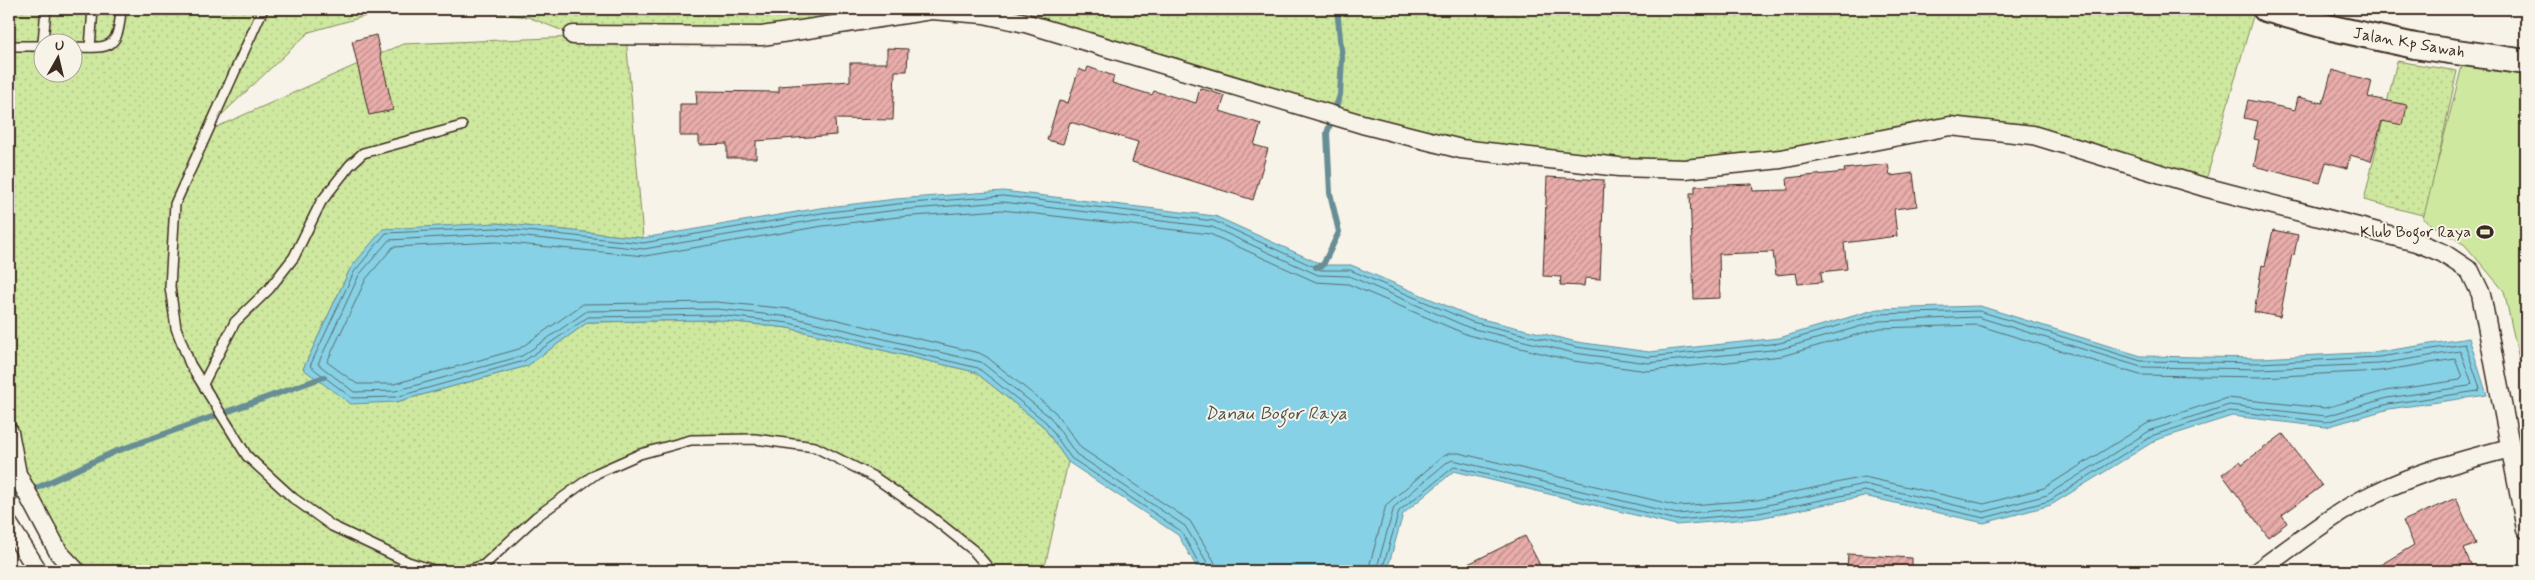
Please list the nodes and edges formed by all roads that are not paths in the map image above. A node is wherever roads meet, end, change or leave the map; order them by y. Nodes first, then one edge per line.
1 (46, 9) edge
2 (93, 9) edge
3 (121, 9) edge
4 (263, 9) edge
5 (2265, 9) edge
6 (44, 32) edge
7 (573, 35) dead end
8 (9, 46) edge
9 (32, 46) edge
10 (82, 47) edge
11 (90, 47) junction
12 (2526, 62) edge
13 (462, 126) dead end
14 (204, 387) junction
15 (9, 432) edge
16 (2510, 448) junction
17 (10, 450) edge
18 (9, 525) edge
19 (2526, 529) edge
20 (37, 571) edge
21 (76, 571) edge
22 (445, 571) edge
23 (465, 571) edge
24 (991, 571) edge
25 (2258, 571) edge

1 - 6 lane
2 - 11 lane
3 - 11 lane
4 - 14 lane
5 - 12 street, Jalan Kp Sawah
7 - 16 street
8 - 9 lane
10 - 11 lane
13 - 14 lane
14 - 22 lane
15 - 17 street
16 - 19 street
16 - 25 street
17 - 21 street
18 - 20 street
23 - 24 lane

